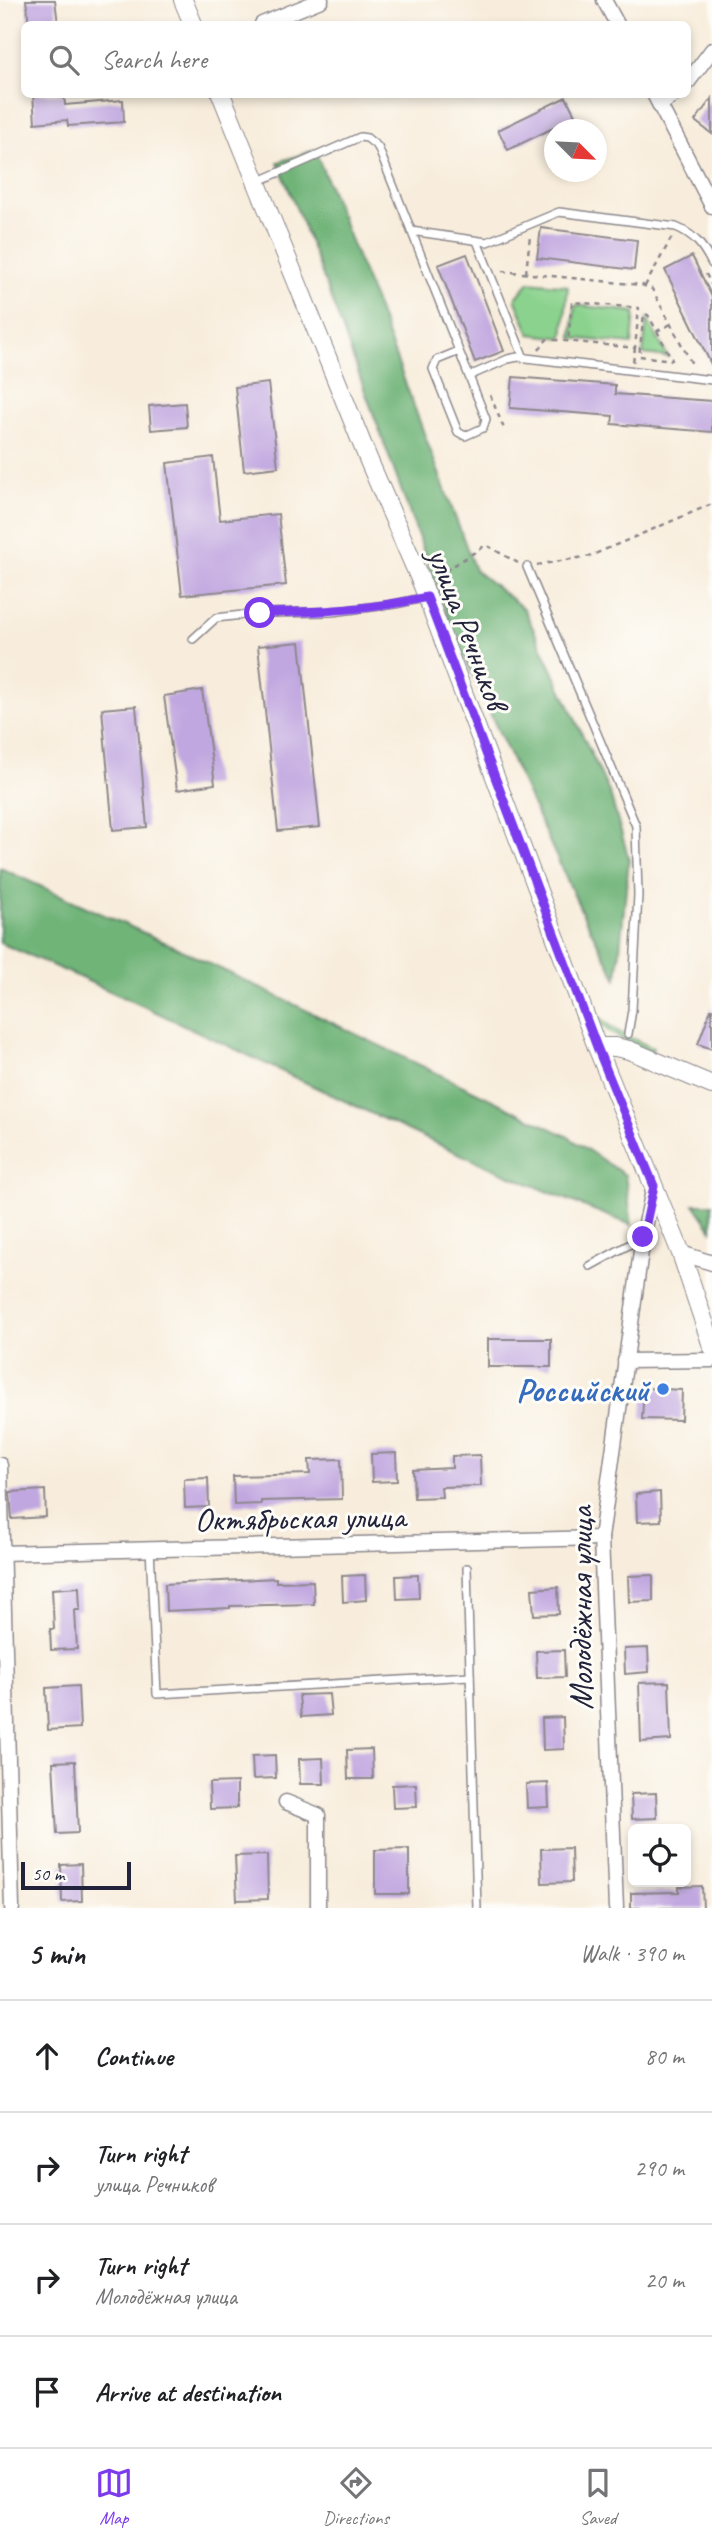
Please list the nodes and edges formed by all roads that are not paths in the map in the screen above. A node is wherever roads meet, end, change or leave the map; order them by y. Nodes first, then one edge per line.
1 (183, 0) edge
2 (321, 0) edge
3 (604, 0) edge
4 (192, 21) edge
5 (269, 21) edge
6 (615, 21) edge
7 (712, 50) edge
8 (691, 78) edge
9 (223, 98) edge
10 (657, 100) edge
11 (706, 179) edge
12 (257, 182) junction
13 (712, 206) edge
14 (411, 231) junction
15 (477, 241) junction
16 (712, 264) edge
17 (459, 351) junction
18 (524, 358) junction
19 (469, 376) junction
20 (712, 380) edge
21 (527, 568) road end
22 (425, 591) junction
23 (193, 639) dead end
24 (628, 1034) dead end
25 (597, 1047) junction
26 (712, 1085) edge
27 (654, 1186) junction
28 (643, 1237) junction
29 (681, 1253) junction
30 (712, 1262) edge
31 (590, 1266) dead end
32 (712, 1346) edge
33 (625, 1360) junction
34 (712, 1360) edge
35 (0, 1465) edge
36 (601, 1538) junction
37 (150, 1548) junction
38 (1, 1553) edge
39 (467, 1567) dead end
40 (470, 1676) junction
41 (286, 1802) dead end
42 (12, 1908) edge
43 (318, 1908) edge
44 (477, 1908) edge
45 (616, 1908) edge

1 - 4 street
2 - 5 street
3 - 6 street
7 - 8 street
9 - 12 street, улица Речников
10 - 11 street
11 - 13 street
12 - 14 lane
12 - 22 street, улица Речников
14 - 15 lane
14 - 17 lane
15 - 16 lane
15 - 18 lane
17 - 19 lane
17 - 19 lane
18 - 19 lane
18 - 20 lane
21 - 24 lane
22 - 23 lane
22 - 25 street, улица Речников
25 - 26 street
25 - 27 street, улица Речников
27 - 28 street, Молодёжная улица
27 - 29 street, улица Речников
28 - 31 lane
28 - 33 street, Молодёжная улица
29 - 30 street
29 - 32 street, улица Речников
33 - 34 street
33 - 36 street, Молодёжная улица
35 - 38 street
36 - 37 street, Октябрьская улица
36 - 45 street, Молодёжная улица
37 - 38 street, Октябрьская улица
37 - 40 lane
38 - 42 street
39 - 40 lane
40 - 44 lane
41 - 43 street

